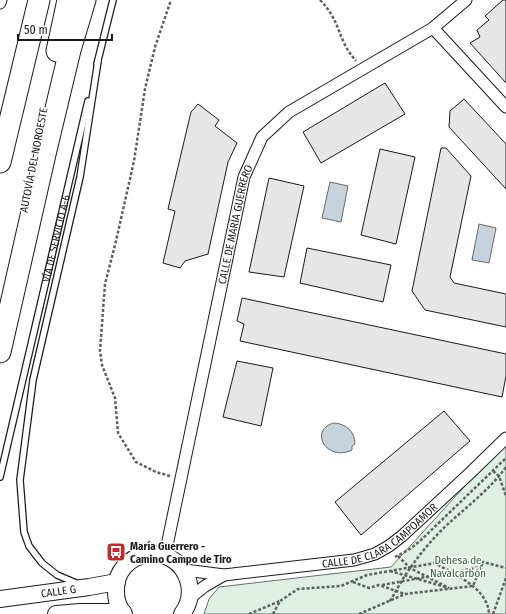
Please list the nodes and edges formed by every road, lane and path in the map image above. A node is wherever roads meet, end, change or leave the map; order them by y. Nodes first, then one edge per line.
1 (39, 0) edge
2 (68, 0) edge
3 (77, 0) edge
4 (85, 0) edge
5 (113, 0) edge
6 (171, 0) edge
7 (320, 0) edge
8 (466, 0) edge
9 (433, 28) junction
10 (70, 50) junction
11 (98, 61) junction
12 (362, 70) junction
13 (506, 107) edge
14 (0, 162) edge
15 (0, 319) edge
16 (0, 352) edge
17 (506, 438) edge
18 (506, 458) edge
19 (506, 467) edge
20 (493, 471) junction
21 (499, 476) junction
22 (0, 477) edge
23 (181, 479) junction
24 (506, 496) edge
25 (165, 555) junction
26 (483, 562) junction
27 (435, 563) junction
28 (481, 567) junction
29 (410, 568) junction
30 (506, 568) edge
31 (184, 570) junction
32 (390, 571) junction
33 (450, 572) junction
34 (224, 575) junction
35 (405, 576) junction
36 (427, 576) junction
37 (506, 578) edge
38 (414, 579) junction
39 (352, 581) junction
40 (402, 581) junction
41 (116, 582) junction
42 (382, 586) junction
43 (473, 586) junction
44 (89, 587) junction
45 (451, 588) junction
46 (396, 591) junction
47 (405, 594) junction
48 (190, 598) junction
49 (1, 599) edge
50 (280, 601) junction
51 (390, 601) junction
52 (77, 613) edge
53 (123, 613) edge
54 (56, 614) edge
55 (182, 614) edge
56 (249, 614) edge
57 (273, 614) edge
58 (359, 614) edge
59 (489, 614) edge
60 (493, 614) edge

1 - 14 highway
2 - 15 highway, AUTOVÍA DEL NOROESTE
3 - 10 highway
4 - 10 highway
5 - 11 lane, VÍA DE SERVICIO A-6
6 - 23 path
7 - 12 path
8 - 9 street, CALLE DE MARÍA GUERRERO
9 - 12 street, CALLE DE MARÍA GUERRERO
9 - 13 street
10 - 16 highway
11 - 22 lane, VÍA DE SERVICIO A-6
11 - 44 lane
12 - 23 street, CALLE DE MARÍA GUERRERO
17 - 34 street, CALLE DE CLARA CAMPOAMOR
18 - 20 path
19 - 21 path
20 - 21 path
20 - 29 path
21 - 24 path
21 - 29 path
23 - 25 street, CALLE DE MARÍA GUERRERO
25 - 31 street
25 - 41 street
26 - 27 path
26 - 28 path
26 - 30 path
27 - 29 path
27 - 33 path
28 - 33 path
28 - 43 path
29 - 32 path
29 - 35 path
29 - 36 path
31 - 34 street, CALLE DE CLARA CAMPOAMOR
31 - 48 street
32 - 35 path
32 - 39 path
33 - 36 path
33 - 43 path
34 - 48 street, CALLE DE CLARA CAMPOAMOR
35 - 38 path
35 - 40 path
36 - 38 path
36 - 45 path
37 - 60 path
38 - 40 path
38 - 45 path
39 - 42 path
39 - 50 path
40 - 42 path
40 - 46 path
41 - 44 street, CALLE G
41 - 53 street
42 - 46 path
43 - 45 path
43 - 59 path
44 - 49 street, CALLE G
45 - 47 path
46 - 47 path
46 - 51 path
47 - 51 path
48 - 55 street
50 - 56 path
50 - 57 path
51 - 58 path
52 - 53 street, CALLE G
52 - 54 street, CALLE G

